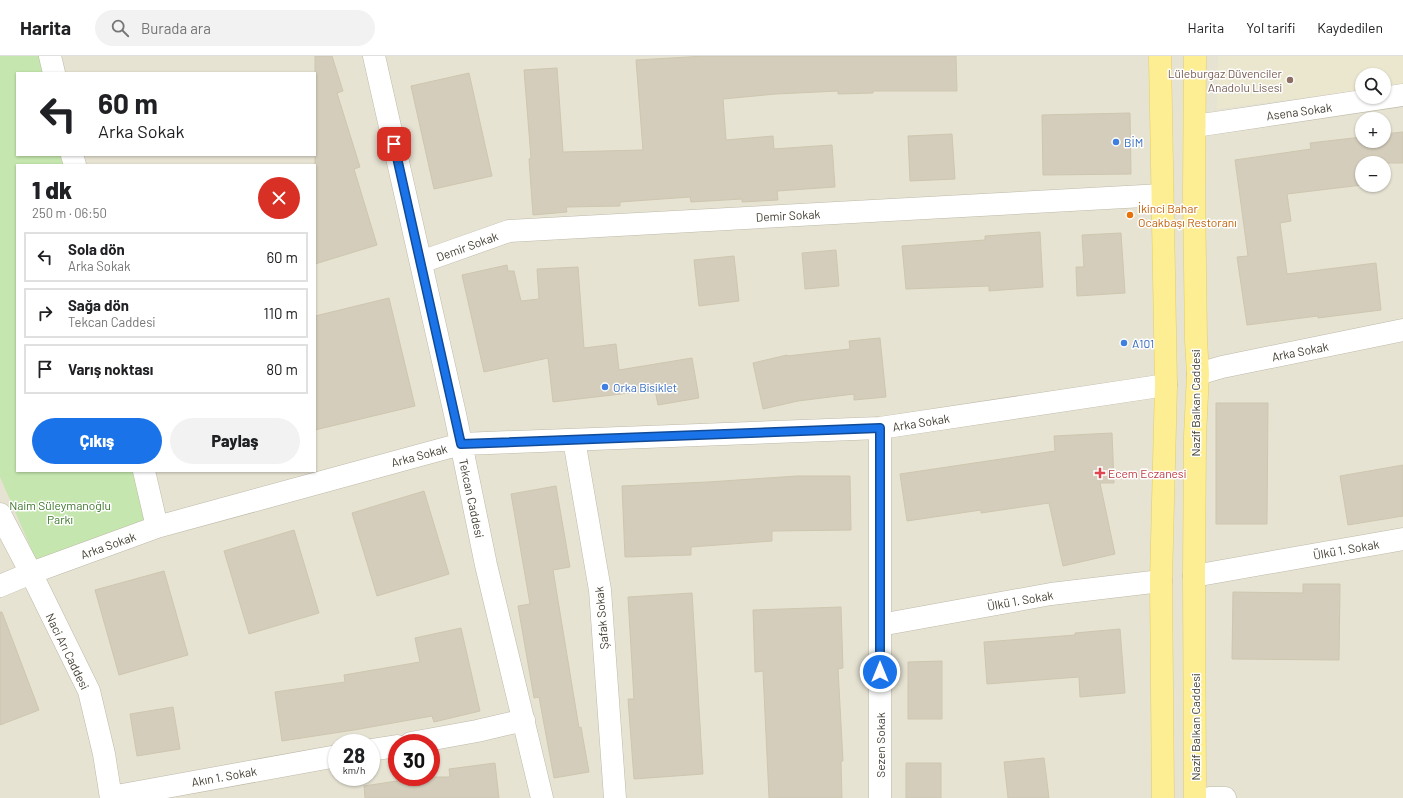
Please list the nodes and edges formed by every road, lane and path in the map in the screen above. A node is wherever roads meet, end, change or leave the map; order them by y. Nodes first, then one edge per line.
1 (50, 56) edge
2 (374, 56) edge
3 (1160, 56) edge
4 (1195, 56) edge
5 (54, 72) edge
6 (1403, 95) edge
7 (1195, 126) junction
8 (1162, 195) junction
9 (420, 262) junction
10 (1403, 330) edge
11 (1198, 374) junction
12 (1166, 385) junction
13 (880, 428) junction
14 (574, 440) junction
15 (461, 444) junction
16 (144, 472) edge
17 (0, 514) edge
18 (157, 527) junction
19 (1403, 539) edge
20 (31, 573) junction
21 (1194, 576) junction
22 (1161, 581) junction
23 (0, 586) edge
24 (880, 625) junction
25 (524, 720) junction
26 (440, 738) edge
27 (328, 758) edge
28 (111, 797) edge
29 (542, 798) edge
30 (615, 798) edge
31 (880, 798) edge
32 (1163, 798) edge
33 (1195, 798) edge
34 (1210, 798) edge
35 (1225, 798) edge

1 - 5 street
2 - 9 street, Tekcan Caddesi
3 - 8 main road
4 - 7 main road, Nazif Balkan Caddesi
6 - 7 street, Asena Sokak
7 - 11 main road, Nazif Balkan Caddesi
8 - 9 street, Demir Sokak
8 - 12 main road
9 - 15 street, Tekcan Caddesi
10 - 11 street, Arka Sokak
11 - 12 main road
11 - 21 main road, Nazif Balkan Caddesi
12 - 13 street, Arka Sokak
12 - 22 main road
13 - 14 street, Arka Sokak
13 - 24 street, Sezen Sokak
14 - 15 street, Arka Sokak
14 - 30 street, Şafak Sokak
15 - 18 street, Arka Sokak
15 - 25 street, Tekcan Caddesi
16 - 18 street
17 - 20 street, Naci Arı Caddesi
18 - 20 street, Arka Sokak
19 - 21 street, Ülkü 1. Sokak
20 - 23 street, Arka Sokak
20 - 28 street, Naci Arı Caddesi
21 - 33 main road, Nazif Balkan Caddesi
22 - 24 street, Ülkü 1. Sokak
22 - 32 main road
24 - 31 street, Sezen Sokak
25 - 26 street
25 - 29 street, Tekcan Caddesi
27 - 28 street, Akın 1. Sokak
34 - 35 street

